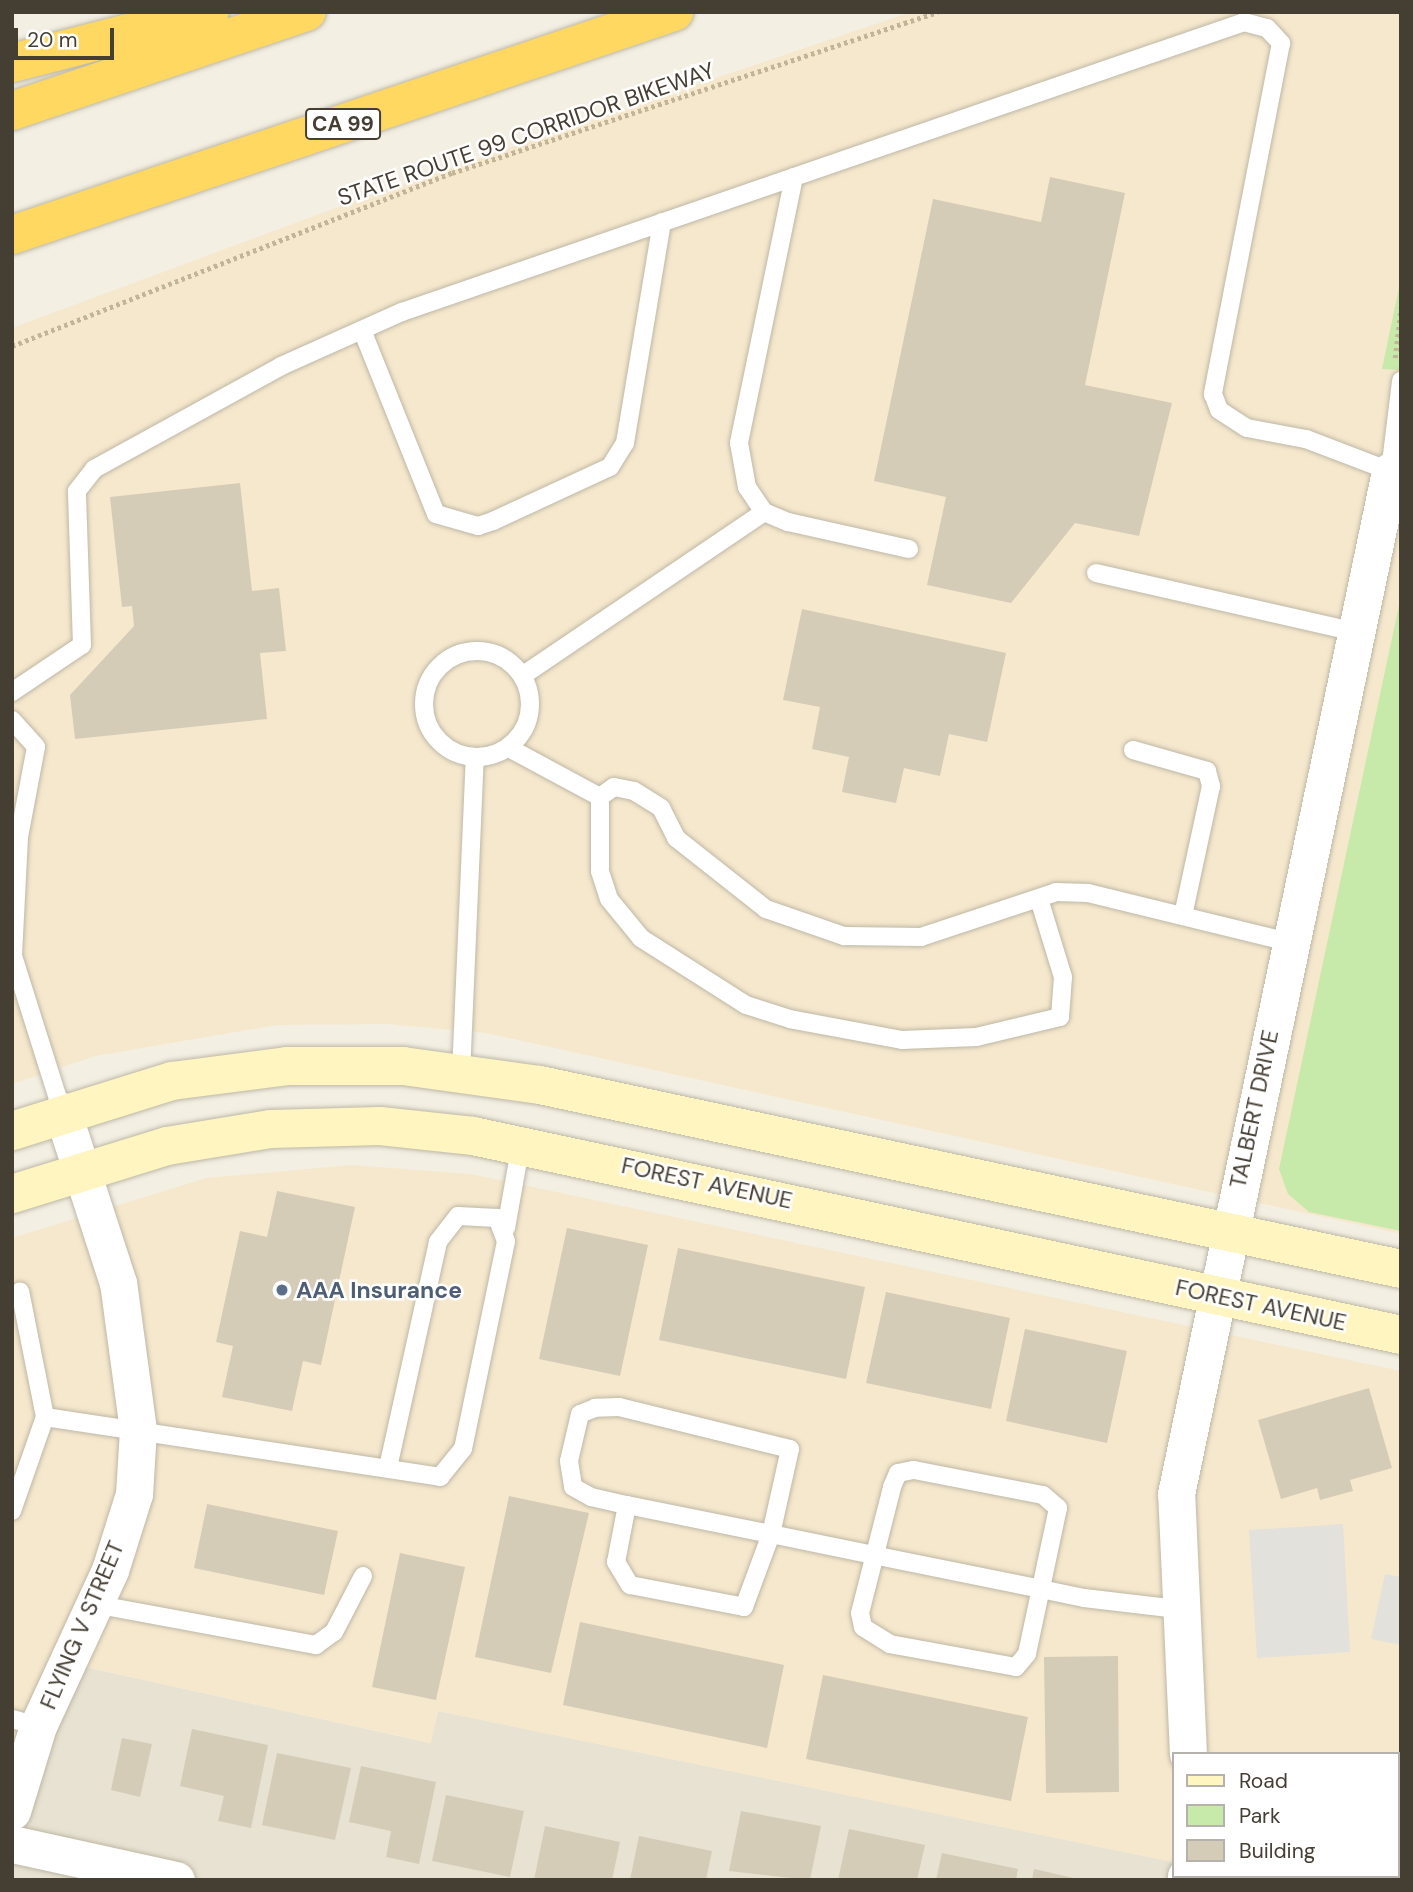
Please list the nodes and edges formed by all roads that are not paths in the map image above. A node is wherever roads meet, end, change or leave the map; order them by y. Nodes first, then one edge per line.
1 (210, 12) edge
2 (307, 12) edge
3 (674, 12) edge
4 (12, 63) edge
5 (12, 111) edge
6 (794, 177) junction
7 (662, 222) junction
8 (12, 235) edge
9 (362, 330) junction
10 (1399, 373) edge
11 (1390, 471) junction
12 (764, 512) junction
13 (909, 549) dead end
14 (1096, 573) dead end
15 (1356, 632) junction
16 (522, 676) junction
17 (12, 692) edge
18 (12, 720) edge
19 (509, 748) junction
20 (1133, 750) dead end
21 (475, 758) junction
22 (600, 797) junction
23 (1039, 900) junction
24 (1183, 916) junction
25 (1289, 943) junction
26 (12, 956) edge
27 (461, 1074) junction
28 (62, 1111) junction
29 (12, 1131) edge
30 (521, 1144) junction
31 (81, 1168) junction
32 (12, 1194) edge
33 (506, 1228) junction
34 (1227, 1233) junction
35 (1401, 1269) edge
36 (20, 1291) dead end
37 (1215, 1295) junction
38 (1401, 1335) edge
39 (45, 1418) junction
40 (138, 1430) junction
41 (388, 1467) junction
42 (627, 1504) junction
43 (12, 1511) edge
44 (771, 1534) junction
45 (873, 1555) junction
46 (363, 1576) dead end
47 (1042, 1589) junction
48 (94, 1604) junction
49 (1177, 1609) junction
50 (25, 1723) edge
51 (1188, 1752) edge
52 (12, 1811) edge
53 (12, 1844) edge
54 (176, 1880) edge

1 - 4 highway
2 - 5 highway
3 - 8 highway, CA 99
6 - 7 lane
6 - 11 lane
6 - 12 lane
7 - 9 lane
7 - 9 lane
9 - 17 lane
10 - 11 lane
11 - 15 street, TALBERT DRIVE
12 - 13 lane
12 - 16 lane
14 - 15 lane
15 - 25 street, TALBERT DRIVE
16 - 19 lane
16 - 21 lane
18 - 26 lane
19 - 21 lane
19 - 22 lane
20 - 24 lane
21 - 27 lane
22 - 23 lane
22 - 23 lane
23 - 24 lane
24 - 25 lane
25 - 34 street, TALBERT DRIVE
26 - 28 lane
27 - 28 street
27 - 34 street
28 - 29 street
28 - 31 street, FLYING V STREET
30 - 31 street, FOREST AVENUE
30 - 33 lane
30 - 37 street, FOREST AVENUE
31 - 32 street, FOREST AVENUE
31 - 40 street, FLYING V STREET
33 - 41 lane
33 - 41 lane
34 - 35 street
34 - 37 street, TALBERT DRIVE
36 - 39 lane
37 - 38 street, FOREST AVENUE
37 - 49 street, TALBERT DRIVE
39 - 40 lane
39 - 43 lane
40 - 41 lane
40 - 48 street, FLYING V STREET
42 - 44 lane
42 - 44 lane
42 - 44 lane
44 - 45 lane
45 - 47 lane
45 - 47 lane
45 - 47 lane
46 - 48 lane
47 - 49 lane
48 - 50 street, FLYING V STREET
49 - 51 street, TALBERT DRIVE
50 - 52 street, FLYING V STREET
53 - 54 street

